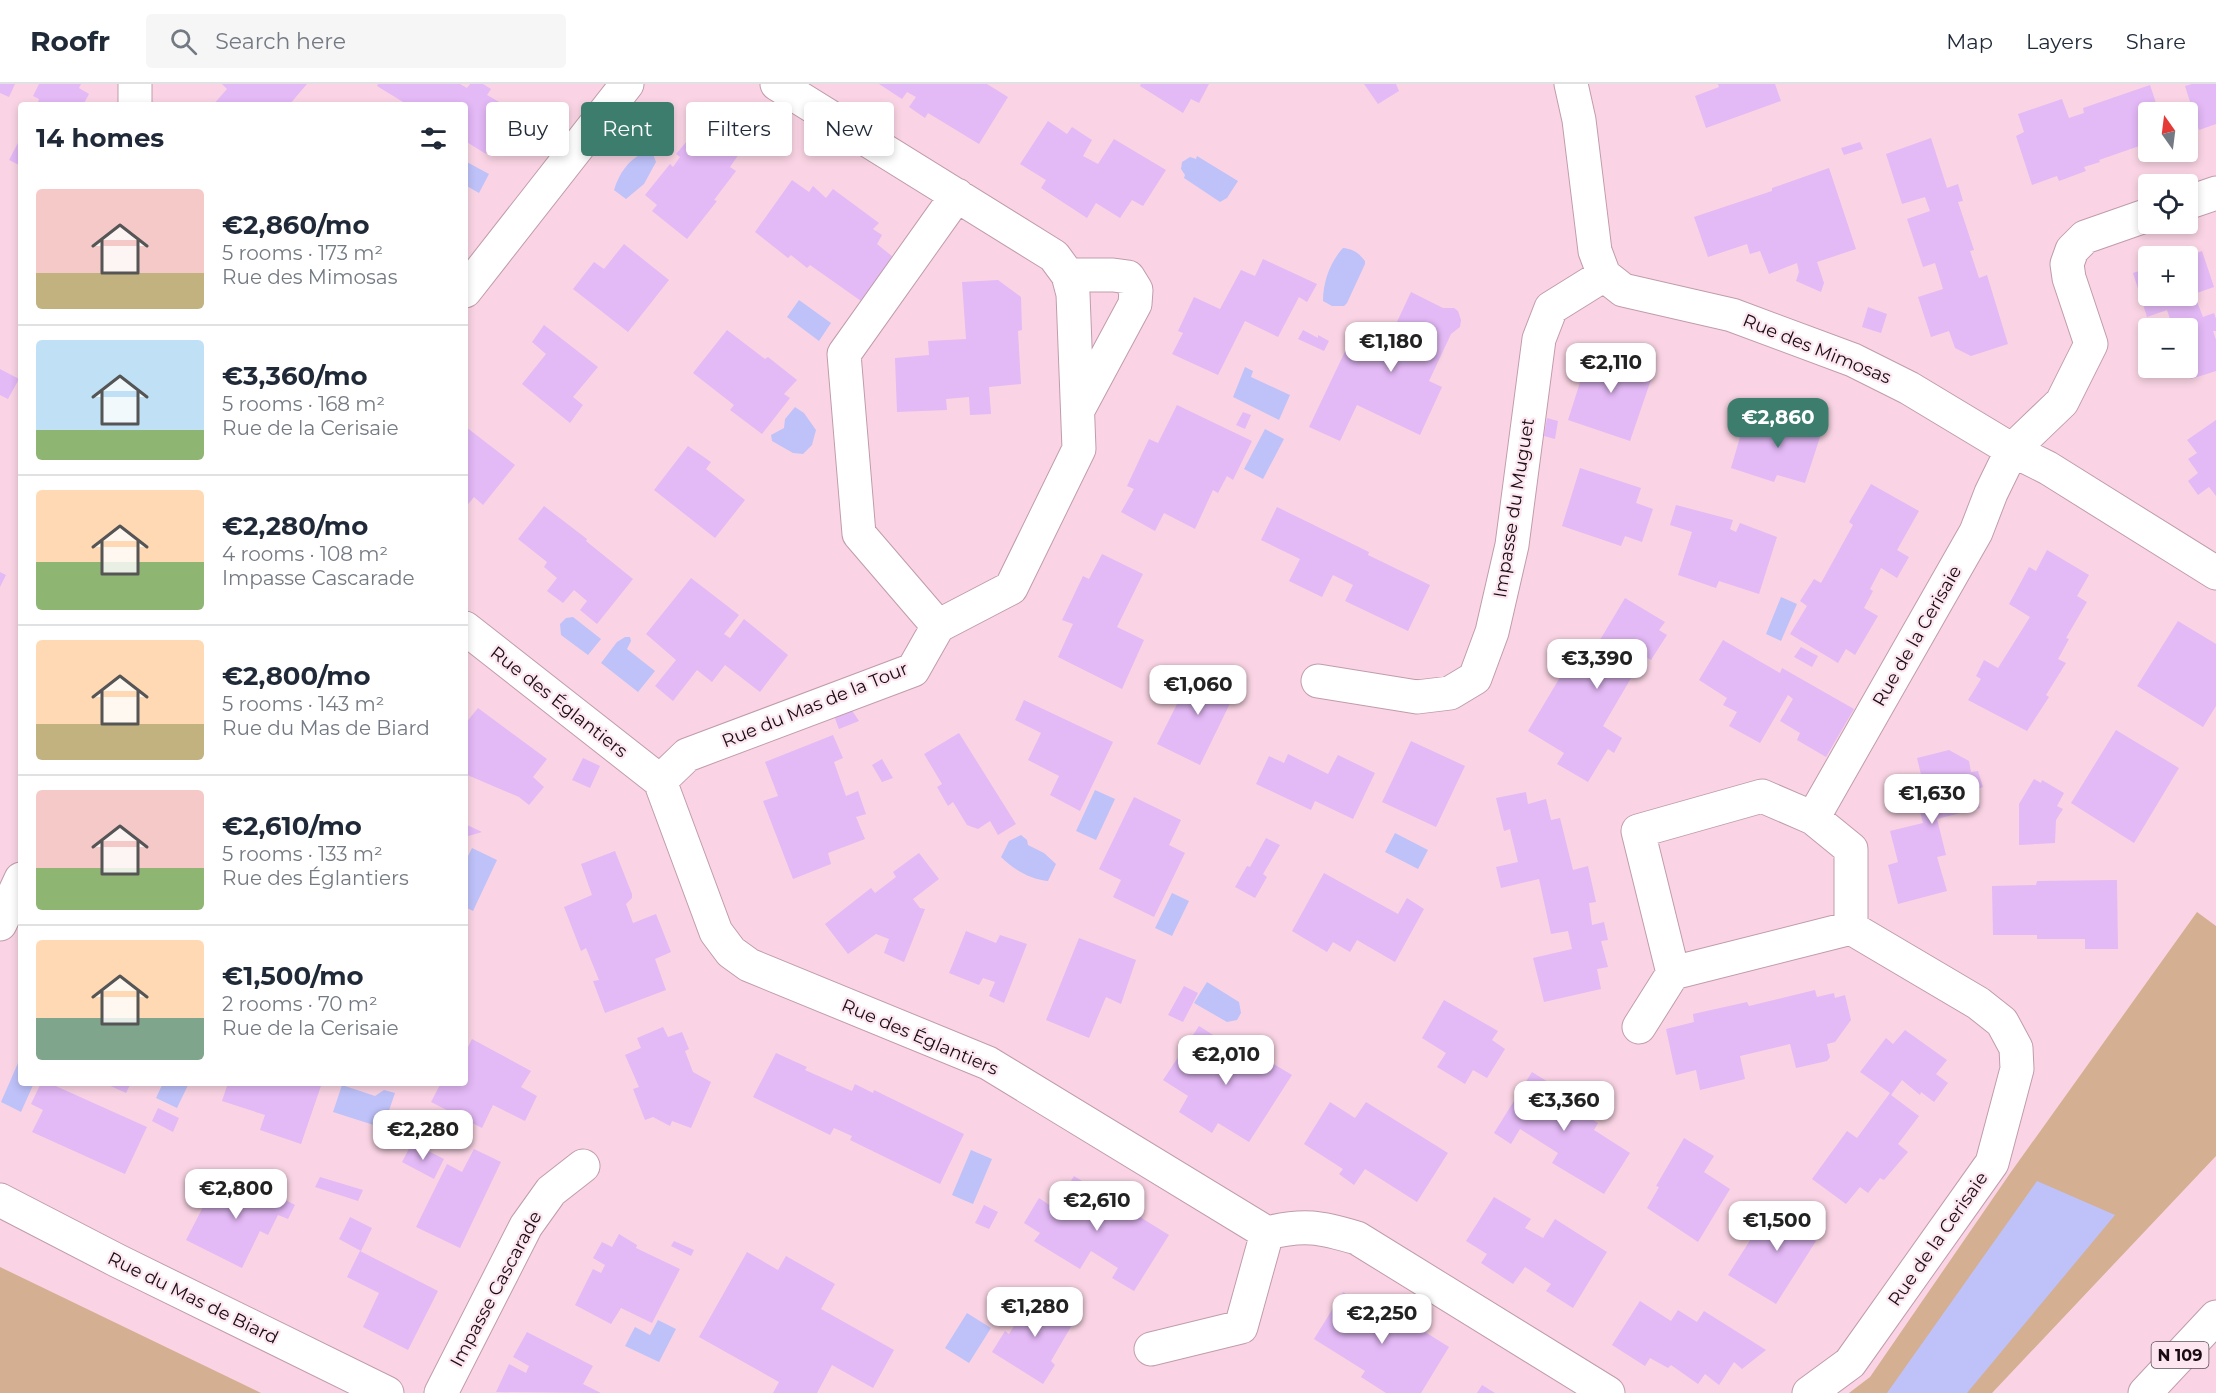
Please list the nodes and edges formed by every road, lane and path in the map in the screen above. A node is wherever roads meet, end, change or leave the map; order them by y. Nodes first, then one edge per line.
1 (135, 84) edge
2 (627, 84) edge
3 (777, 84) edge
4 (1571, 84) edge
5 (135, 102) edge
6 (2216, 193) edge
7 (957, 195) junction
8 (2198, 199) edge
9 (2138, 218) edge
10 (1068, 275) junction
11 (1604, 275) junction
12 (468, 287) edge
13 (1078, 412) junction
14 (2012, 450) junction
15 (2216, 573) edge
16 (938, 626) junction
17 (468, 630) edge
18 (1318, 681) dead end
19 (660, 781) junction
20 (1814, 818) junction
21 (18, 885) edge
22 (0, 924) edge
23 (1851, 928) junction
24 (1673, 973) junction
25 (1639, 1027) dead end
26 (583, 1166) dead end
27 (0, 1200) edge
28 (1267, 1233) junction
29 (2216, 1317) edge
30 (1151, 1349) dead end
31 (387, 1393) edge
32 (441, 1393) edge
33 (1608, 1393) edge
34 (1809, 1393) edge
35 (2145, 1393) edge

1 - 5 main road
2 - 12 main road
3 - 7 main road
4 - 11 main road
6 - 8 main road
7 - 10 main road
7 - 16 main road
9 - 14 main road, Rue de la Cerisaie
10 - 13 main road
10 - 13 main road
11 - 14 main road, Rue des Mimosas
11 - 18 main road, Impasse du Muguet
13 - 16 main road
14 - 15 main road, Rue des Mimosas
14 - 20 main road, Rue de la Cerisaie
16 - 19 main road, Rue du Mas de la Tour
17 - 19 main road, Rue des Églantiers
19 - 28 main road, Rue des Églantiers
20 - 23 main road
20 - 24 main road
21 - 22 main road
23 - 24 main road
23 - 34 main road, Rue de la Cerisaie
24 - 25 main road
26 - 32 main road, Impasse Cascarade
27 - 31 main road, Rue du Mas de Biard
28 - 30 main road
28 - 33 main road
29 - 35 main road, N 109

